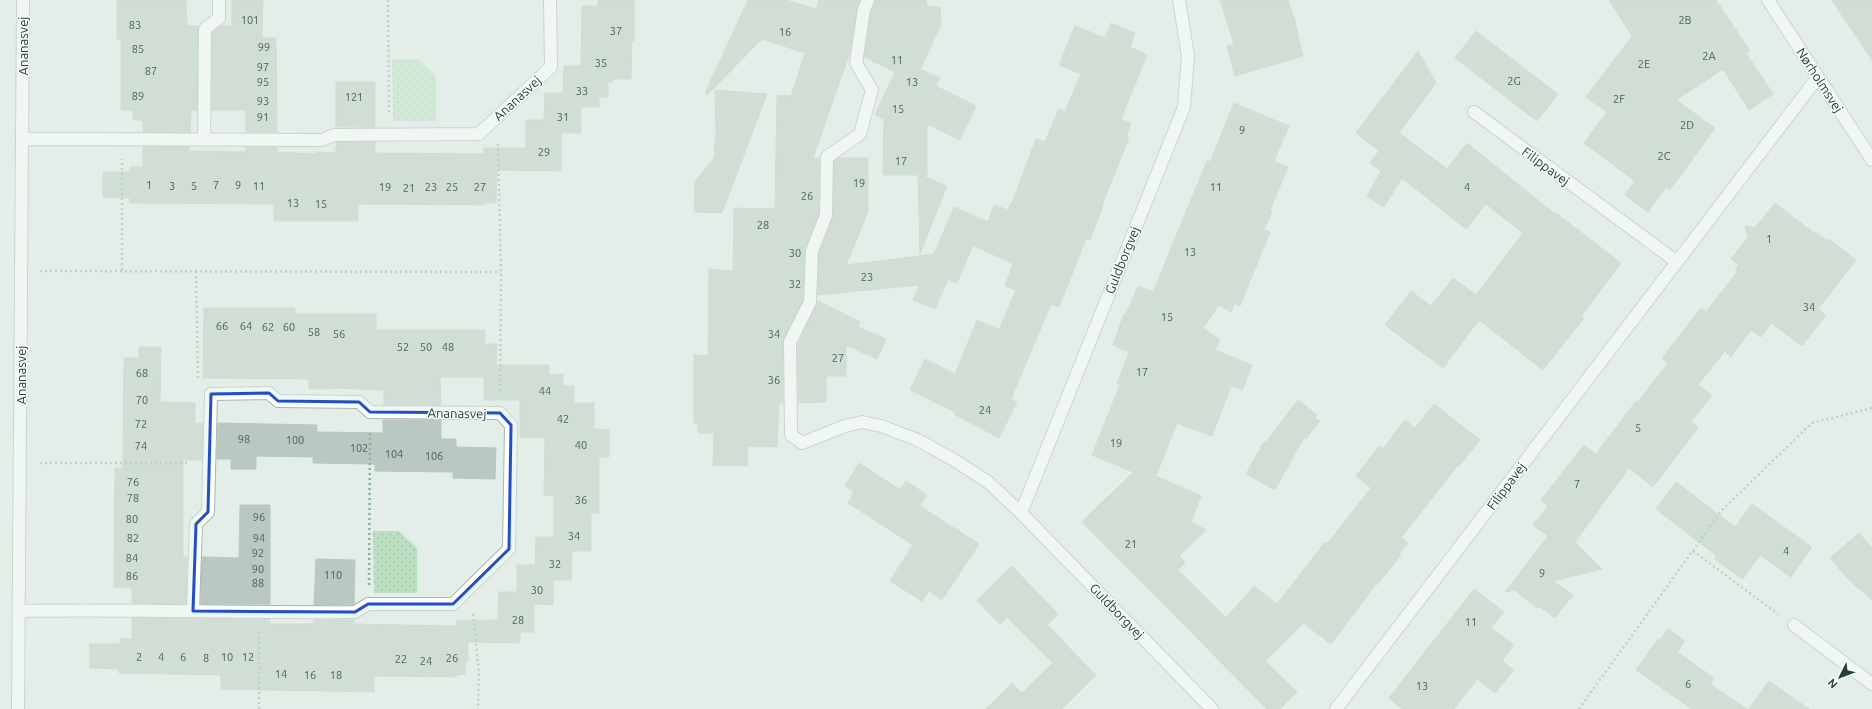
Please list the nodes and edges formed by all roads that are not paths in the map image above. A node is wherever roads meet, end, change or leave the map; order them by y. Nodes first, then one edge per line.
1 (23, 0) edge
2 (219, 0) edge
3 (550, 0) edge
4 (868, 0) edge
5 (1179, 0) edge
6 (1768, 0) edge
7 (1818, 77) junction
8 (1474, 112) dead end
9 (23, 139) junction
10 (204, 139) junction
11 (1872, 160) edge
12 (1677, 262) junction
13 (1022, 513) junction
14 (19, 611) junction
15 (193, 611) junction
16 (1794, 625) road end
17 (1872, 684) edge
18 (18, 709) edge
19 (1212, 709) edge
20 (1336, 709) edge

1 - 9 street, Ananasvej
2 - 10 street
3 - 10 street, Ananasvej
4 - 13 street, Guldborgvej
5 - 13 street, Guldborgvej
6 - 7 street, Nørholmsvej
7 - 11 street, Nørholmsvej
7 - 12 street, Filippavej
8 - 12 street, Filippavej
9 - 10 street, Ananasvej
9 - 14 street, Ananasvej
12 - 20 street, Filippavej
13 - 19 street, Guldborgvej
14 - 15 street, Ananasvej
14 - 18 street, Ananasvej
15 - 15 street, Ananasvej
16 - 17 street

